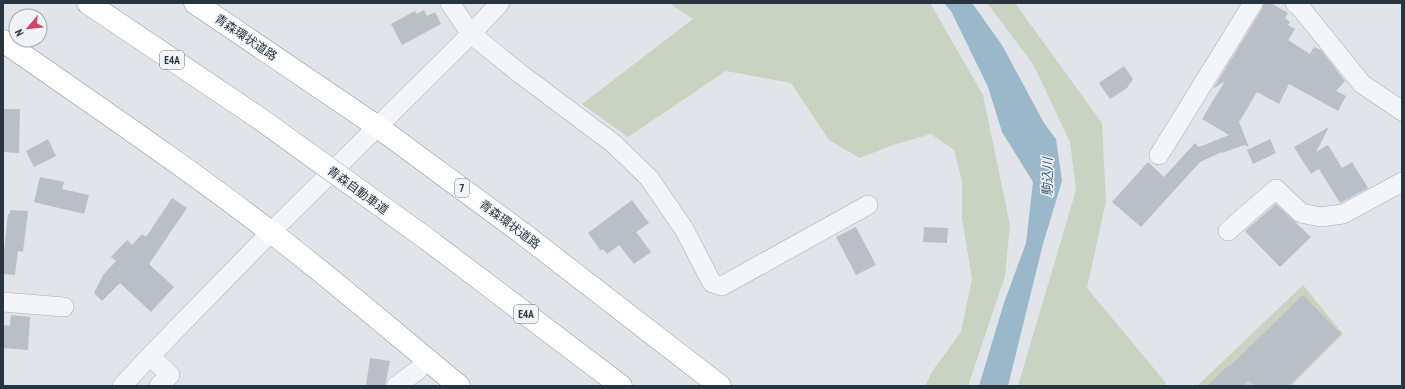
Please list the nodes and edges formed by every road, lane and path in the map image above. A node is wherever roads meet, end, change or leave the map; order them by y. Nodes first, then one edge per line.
1 (88, 3) edge
2 (195, 3) edge
3 (450, 3) edge
4 (500, 3) edge
5 (1253, 3) edge
6 (1296, 3) edge
7 (471, 34) junction
8 (3, 41) edge
9 (1402, 111) edge
10 (378, 127) junction
11 (1159, 155) dead end
12 (1402, 182) edge
13 (868, 205) dead end
14 (1228, 231) dead end
15 (271, 232) junction
16 (3, 302) edge
17 (64, 307) dead end
18 (150, 356) junction
19 (425, 358) junction
20 (122, 386) edge
21 (160, 386) edge
22 (396, 386) edge
23 (459, 386) edge
24 (621, 386) edge
25 (720, 386) edge

1 - 24 highway, 青森自動車道 / E4A, bridge
2 - 10 highway, 青森環状道路 / 7
3 - 7 street
4 - 7 street
5 - 11 street
6 - 9 street
7 - 10 street
7 - 13 street
8 - 15 highway
10 - 15 street
10 - 25 highway, 青森環状道路 / 7
12 - 14 street
15 - 18 street
15 - 19 highway
16 - 17 street
18 - 20 street
18 - 21 street
19 - 22 street
19 - 23 highway

